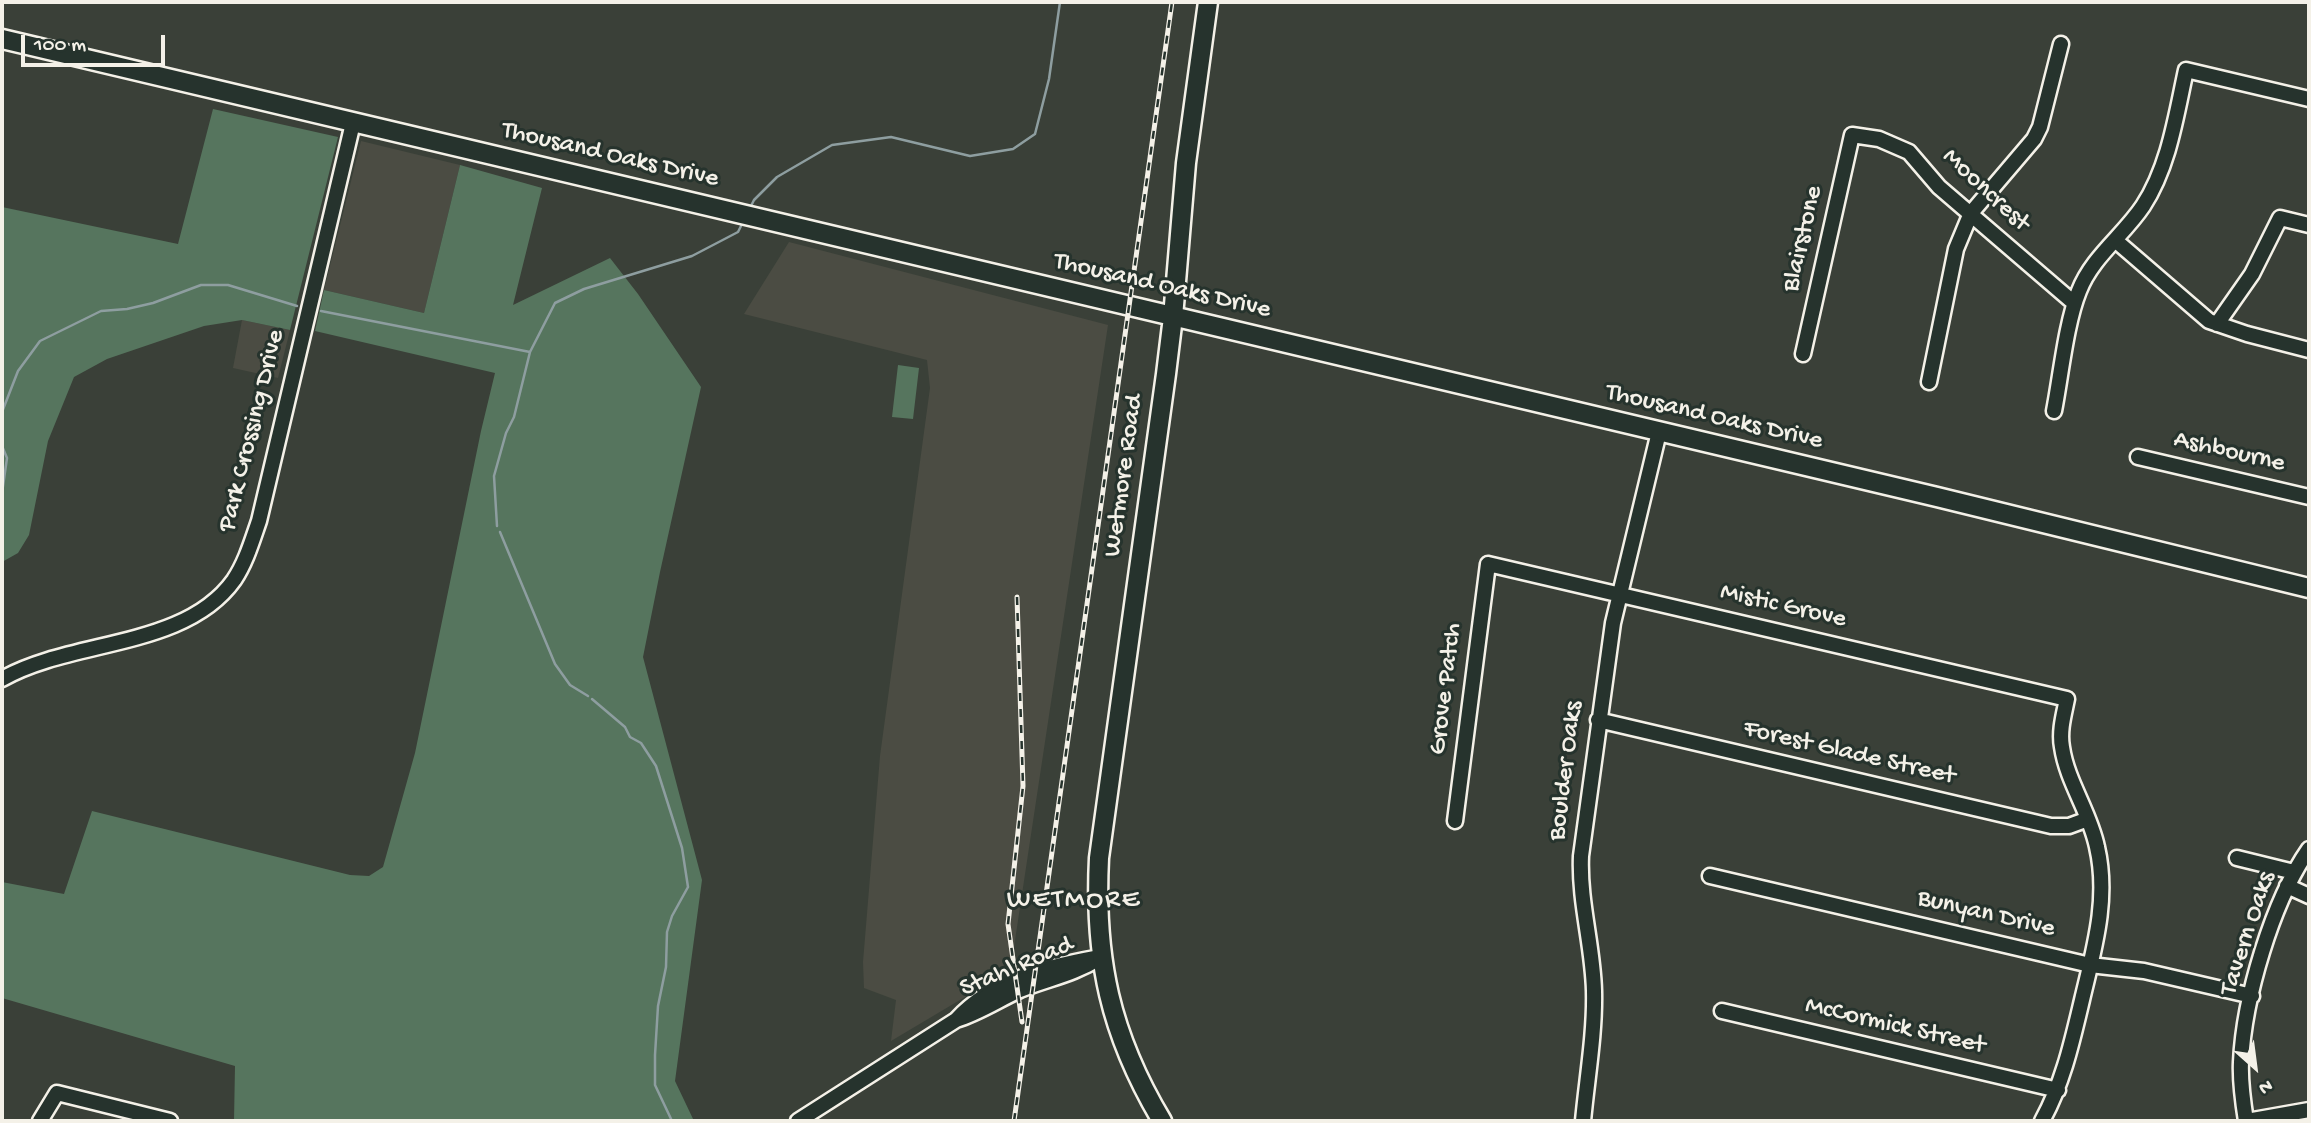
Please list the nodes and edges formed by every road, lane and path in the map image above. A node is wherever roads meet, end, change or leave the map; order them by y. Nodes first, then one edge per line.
1 (1208, 2) edge
2 (2, 39) edge
3 (2061, 44) dead end
4 (2309, 99) edge
5 (353, 122) junction
6 (1852, 135) joint
7 (1971, 214) junction
8 (2309, 225) edge
9 (2115, 240) junction
10 (2074, 303) junction
11 (1173, 317) junction
12 (2217, 324) junction
13 (2309, 350) edge
14 (1803, 354) dead end
15 (1928, 382) dead end
16 (2054, 411) dead end
17 (1659, 432) junction
18 (2138, 457) dead end
19 (2309, 497) edge
20 (1488, 564) joint
21 (2309, 588) edge
22 (1619, 593) junction
23 (2, 679) edge
24 (1598, 720) junction
25 (2088, 819) junction
26 (1455, 821) dead end
27 (2309, 849) edge
28 (2237, 858) dead end
29 (2294, 872) junction
30 (1710, 876) dead end
31 (2287, 886) junction
32 (2309, 896) edge
33 (1101, 957) junction
34 (2090, 965) junction
35 (2252, 996) junction
36 (1722, 1011) dead end
37 (2057, 1090) junction
38 (2309, 1110) edge
39 (40, 1121) edge
40 (170, 1121) edge
41 (798, 1121) edge
42 (1162, 1121) edge
43 (1583, 1121) edge
44 (2042, 1121) edge
45 (2246, 1121) edge

1 - 11 main road, Wetmore Road
2 - 5 main road, Thousand Oaks Drive
3 - 7 street
4 - 9 street
5 - 11 main road, Thousand Oaks Drive
5 - 23 street, Park Crossing Drive
6 - 7 street, Mooncrest
6 - 14 street, Blairstone
7 - 10 street, Mooncrest
7 - 15 street
8 - 12 street
9 - 10 street
9 - 12 street
10 - 16 street
11 - 17 main road, Thousand Oaks Drive
11 - 33 main road, Wetmore Road
12 - 13 street
17 - 21 main road, Thousand Oaks Drive
17 - 22 street, Boulder Oaks
18 - 19 street, Ashbourne
20 - 22 street, Mistic Grove
20 - 26 street, Grove Patch
22 - 24 street, Boulder Oaks
22 - 25 street, Mistic Grove
24 - 25 street, Forest Glade Street
24 - 43 street, Boulder Oaks
25 - 34 street
27 - 29 street, Tavern Oaks
28 - 29 street
29 - 31 street, Tavern Oaks
30 - 34 street, Bunyan Drive
31 - 32 street
31 - 35 street, Tavern Oaks
33 - 41 street, Stahl Road
33 - 42 main road, Wetmore Road
34 - 35 street, Bunyan Drive
34 - 37 street
35 - 45 street, Tavern Oaks
36 - 37 street, McCormick Street
37 - 44 street
38 - 45 street
39 - 40 street

